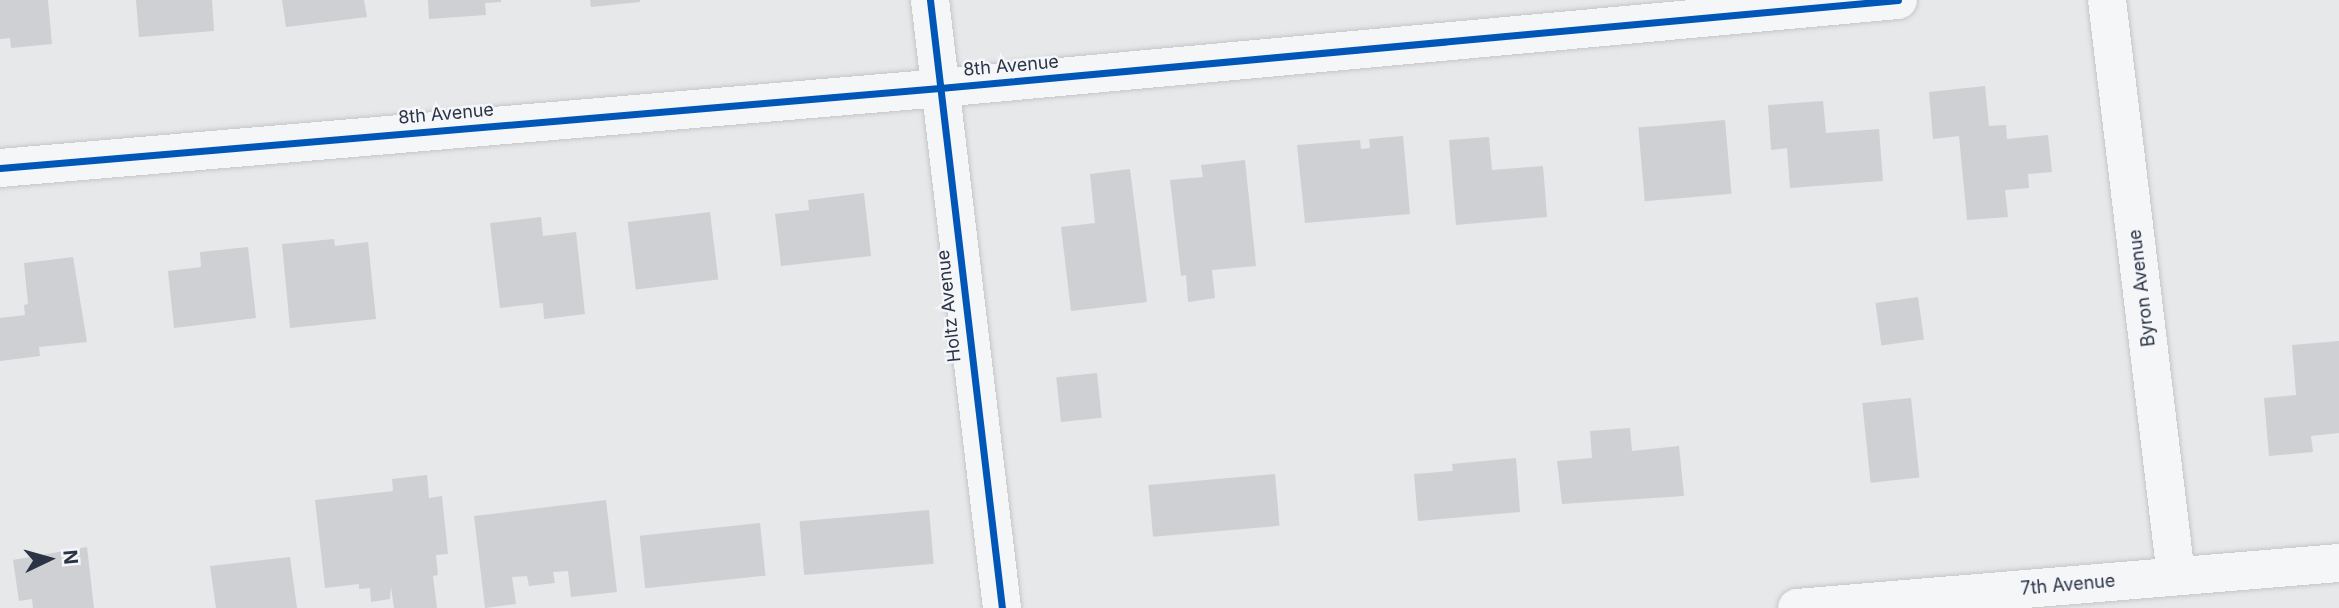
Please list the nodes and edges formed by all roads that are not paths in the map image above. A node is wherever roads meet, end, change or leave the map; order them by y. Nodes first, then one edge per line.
1 (930, 0) edge
2 (1898, 0) edge
3 (2107, 0) edge
4 (940, 88) junction
5 (0, 168) edge
6 (2339, 562) edge
7 (2176, 576) junction
8 (1002, 608) edge
9 (1797, 608) edge

1 - 4 street, Holtz Avenue
2 - 4 street, 8th Avenue
3 - 7 street, Byron Avenue
4 - 5 street, 8th Avenue
4 - 8 street, Holtz Avenue
6 - 7 street, 7th Avenue
7 - 9 street, 7th Avenue

